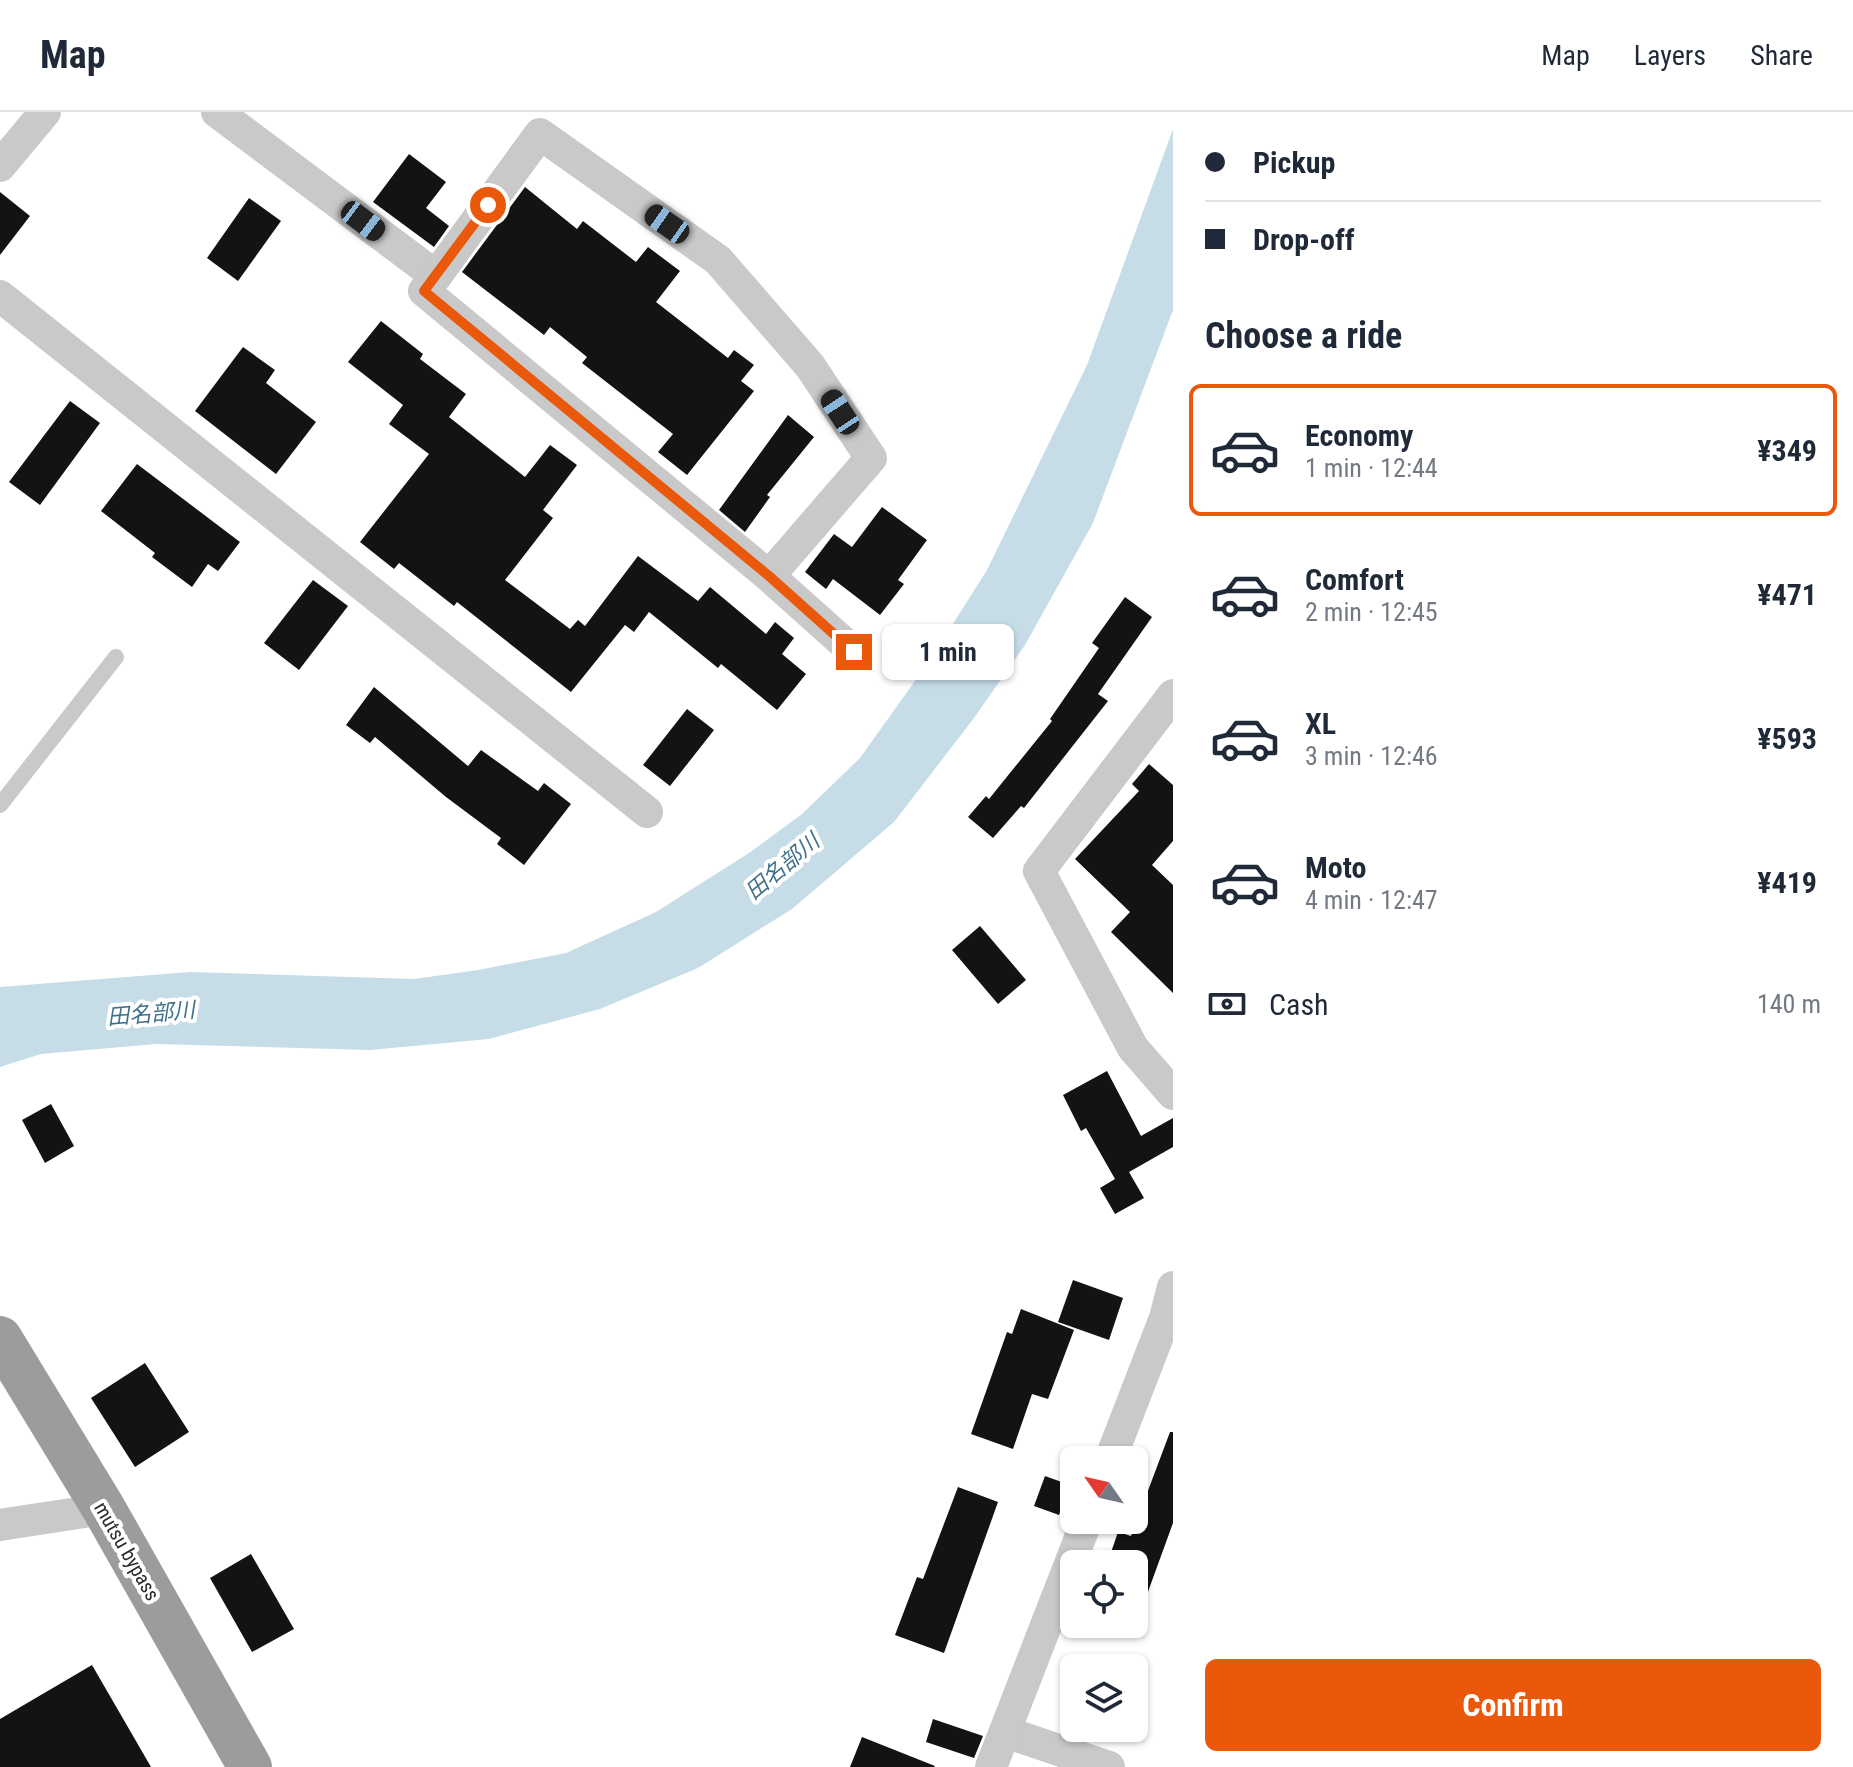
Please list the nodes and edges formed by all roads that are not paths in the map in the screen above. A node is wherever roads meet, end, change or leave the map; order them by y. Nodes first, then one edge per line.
1 (45, 112) edge
2 (217, 112) edge
3 (10, 133) edge
4 (0, 166) edge
5 (436, 276) junction
6 (0, 296) edge
7 (769, 576) junction
8 (854, 652) dead end
9 (116, 657) dead end
10 (1173, 695) edge
11 (0, 805) edge
12 (647, 812) dead end
13 (1173, 1094) edge
14 (1173, 1287) edge
15 (0, 1338) edge
16 (1115, 1446) edge
17 (104, 1509) junction
18 (0, 1525) edge
19 (1082, 1534) edge
20 (1005, 1732) junction
21 (250, 1767) edge
22 (991, 1767) edge
23 (1109, 1767) edge

1 - 3 street
2 - 5 street
3 - 4 street
5 - 7 street
5 - 7 street
6 - 12 street
7 - 8 street
9 - 11 lane
10 - 13 street
14 - 16 street
15 - 17 highway, mutsu bypass
17 - 18 street
17 - 21 highway, mutsu bypass
19 - 20 street
20 - 22 street
20 - 23 street

